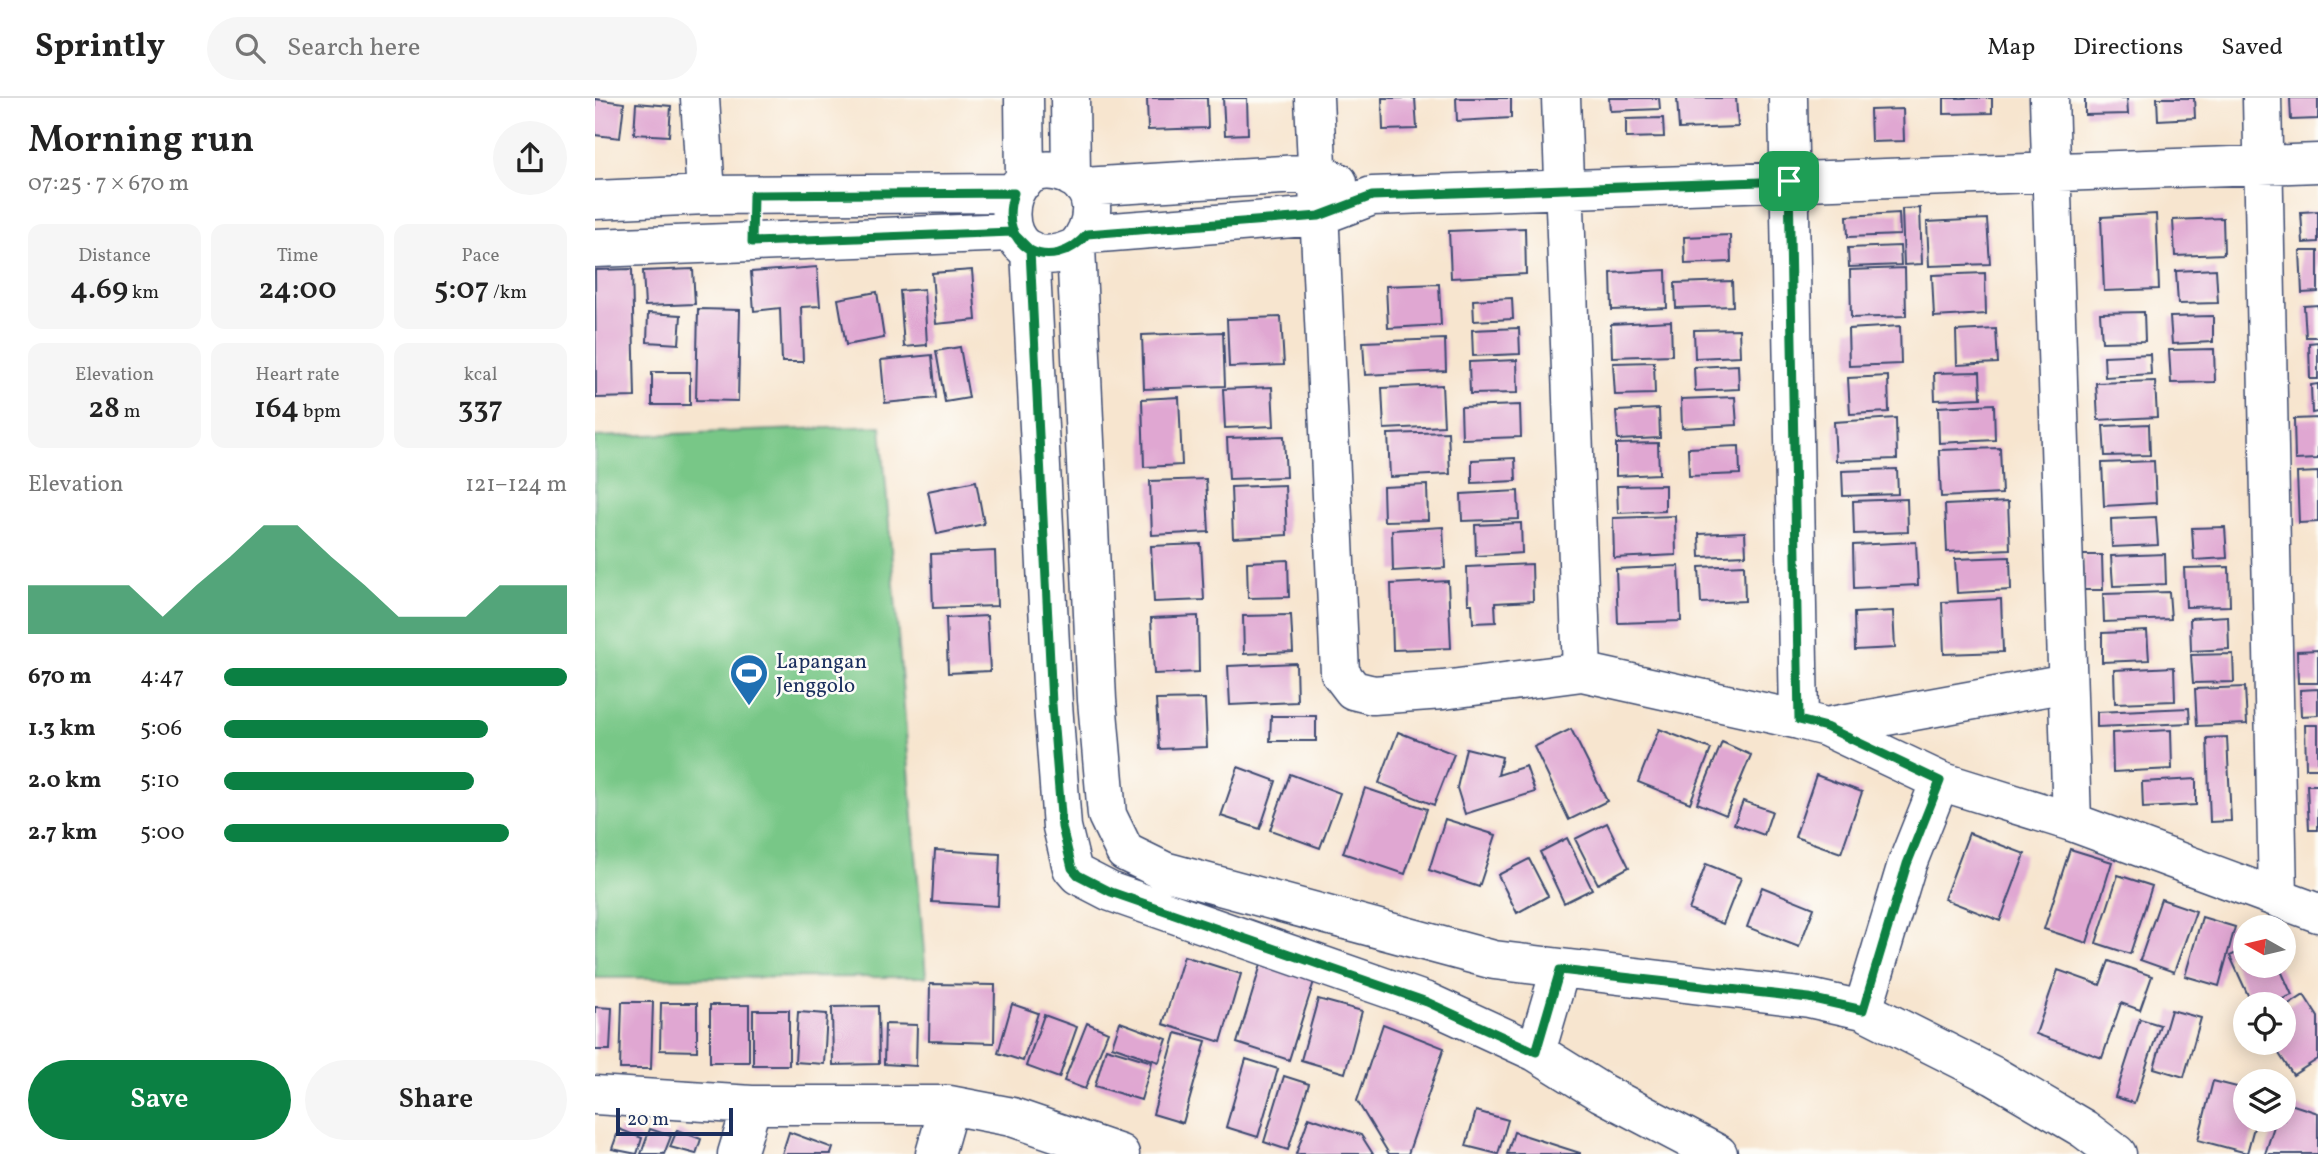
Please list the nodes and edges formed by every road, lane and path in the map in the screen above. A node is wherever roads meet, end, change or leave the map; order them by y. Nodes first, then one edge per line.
1 (700, 98) edge
2 (1024, 98) edge
3 (1070, 98) edge
4 (1314, 98) edge
5 (1561, 98) edge
6 (1788, 98) edge
7 (2049, 98) edge
8 (2262, 98) edge
9 (2318, 163) edge
10 (2263, 165) junction
11 (2051, 172) junction
12 (1316, 173) junction
13 (1789, 181) junction
14 (1077, 182) junction
15 (1019, 186) junction
16 (1565, 189) junction
17 (706, 195) junction
18 (753, 195) junction
19 (1372, 196) junction
20 (595, 200) edge
21 (1319, 216) junction
22 (1021, 241) junction
23 (1082, 241) junction
24 (752, 242) junction
25 (595, 248) edge
26 (1583, 672) junction
27 (2067, 683) junction
28 (1097, 700) junction
29 (1052, 704) junction
30 (1813, 723) junction
31 (1940, 781) junction
32 (2072, 822) junction
33 (2278, 898) junction
34 (2318, 914) edge
35 (1560, 970) junction
36 (1863, 1010) junction
37 (1536, 1052) junction
38 (595, 1095) edge
39 (752, 1105) junction
40 (949, 1105) junction
41 (737, 1154) edge
42 (935, 1154) edge
43 (1120, 1154) edge
44 (1718, 1154) edge
45 (2117, 1154) edge

1 - 17 street
2 - 15 street
3 - 14 street
4 - 12 street
5 - 16 street
6 - 13 street
7 - 11 street
8 - 10 street
9 - 10 street
10 - 11 street
10 - 33 street
11 - 13 street
11 - 27 street
12 - 14 street
12 - 19 street
12 - 21 street
13 - 16 street
13 - 30 street
14 - 15 street
14 - 23 street
15 - 18 street
15 - 22 street
16 - 19 street
16 - 26 street
17 - 18 street
17 - 20 street
18 - 24 street
19 - 21 street
21 - 23 street
21 - 26 street
22 - 23 street
22 - 24 street
22 - 29 street
23 - 28 street
24 - 25 street
26 - 30 street
27 - 30 street
27 - 32 street
28 - 29 street
28 - 35 street
29 - 37 street
30 - 31 street
31 - 32 street
31 - 36 street
32 - 33 street
33 - 34 street
35 - 36 street
35 - 37 street
36 - 45 street
37 - 44 street
38 - 39 street
39 - 40 street
39 - 41 street
40 - 42 street
40 - 43 street

